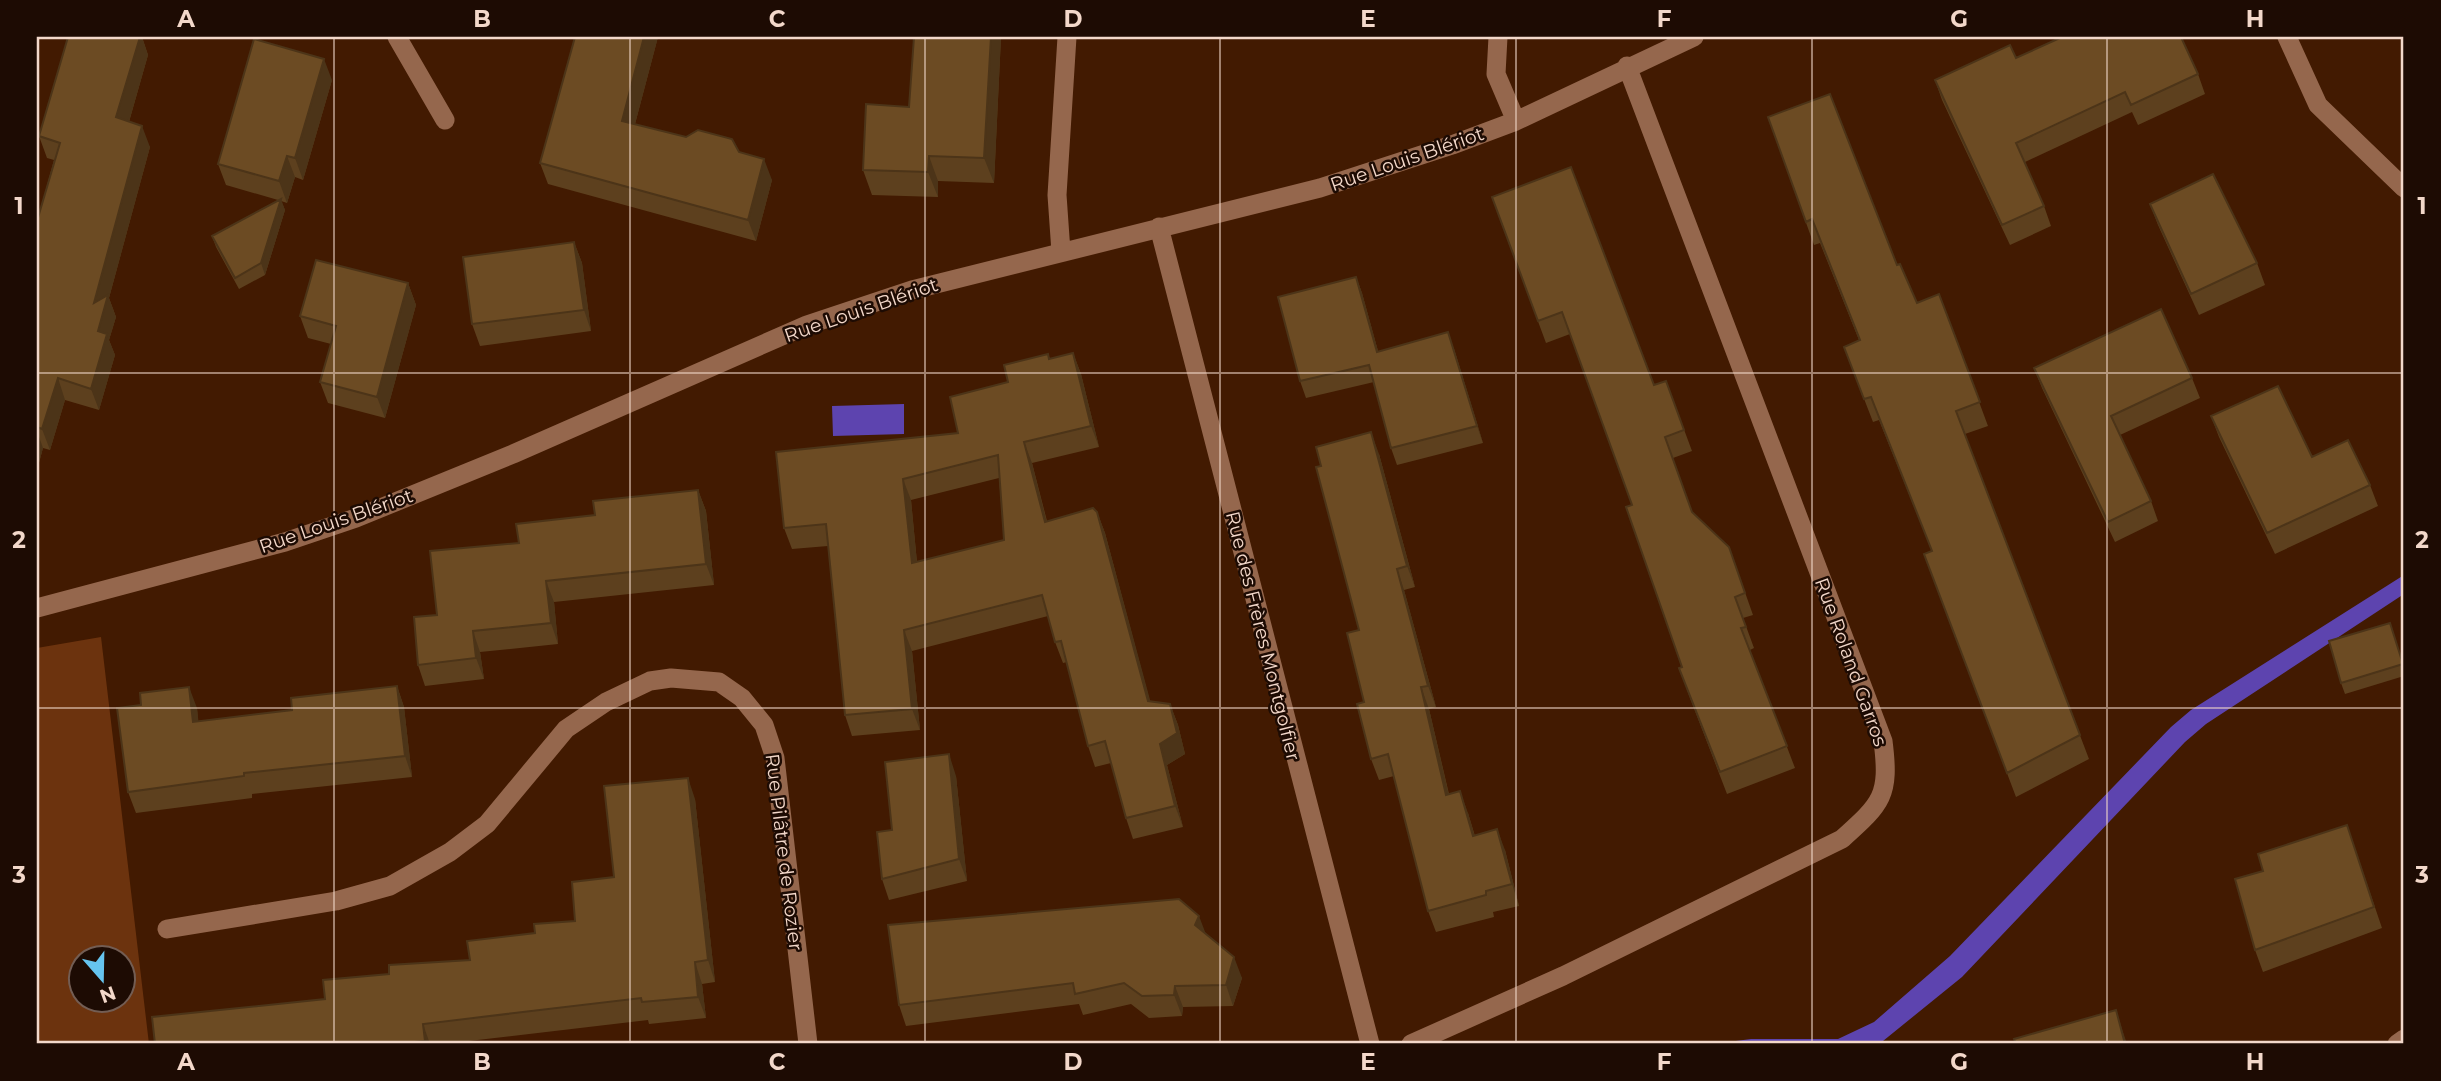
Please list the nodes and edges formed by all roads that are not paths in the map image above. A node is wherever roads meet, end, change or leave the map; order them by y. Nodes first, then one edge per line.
1 (397, 37) edge
2 (1067, 37) edge
3 (1498, 37) edge
4 (1694, 37) edge
5 (2287, 37) edge
6 (1627, 66) junction
7 (445, 120) dead end
8 (1516, 121) junction
9 (2404, 188) edge
10 (1159, 227) junction
11 (1061, 252) junction
12 (37, 608) edge
13 (167, 929) dead end
14 (2404, 1040) edge
15 (808, 1044) edge
16 (1370, 1044) edge
17 (1410, 1044) edge
18 (2397, 1044) edge

1 - 7 street
2 - 11 street
3 - 8 street
4 - 6 street, Rue Louis Blériot
5 - 9 street
6 - 8 street, Rue Louis Blériot
6 - 17 street, Rue Roland Garros
8 - 10 street, Rue Louis Blériot
10 - 11 street, Rue Louis Blériot
10 - 16 street, Rue des Frères Montgolfier
11 - 12 street, Rue Louis Blériot
13 - 15 street, Rue Pilâtre de Rozier
14 - 18 street

